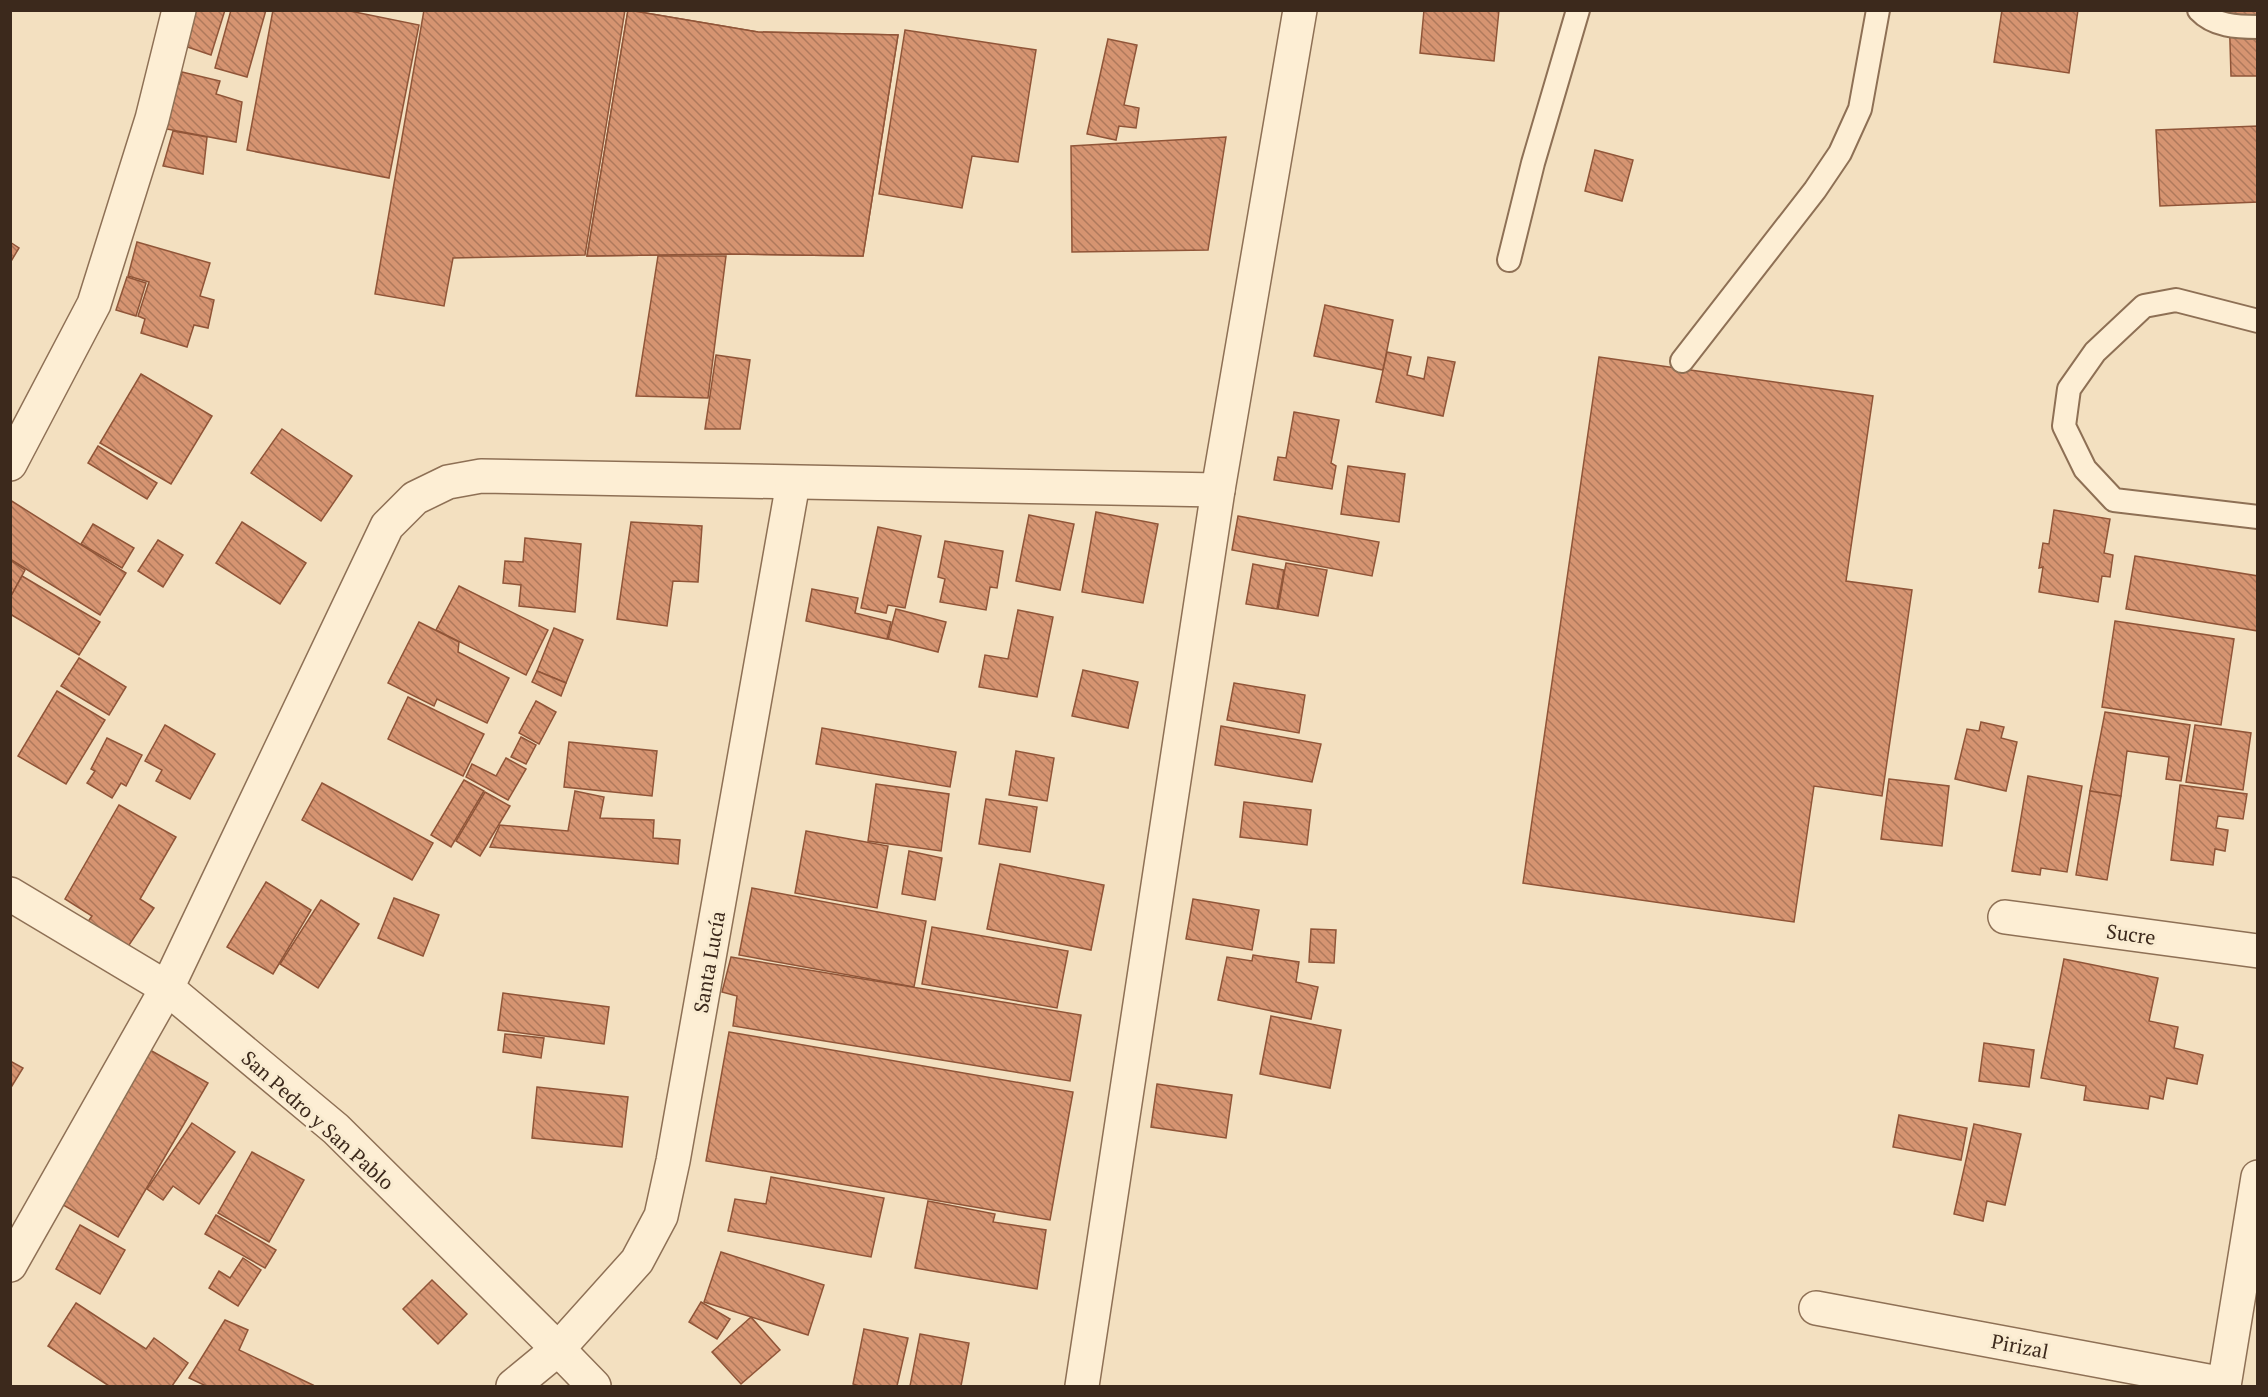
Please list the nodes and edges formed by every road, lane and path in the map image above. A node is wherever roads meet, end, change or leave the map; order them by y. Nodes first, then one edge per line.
1 (179, 10) edge
2 (1300, 10) edge
3 (1578, 10) edge
4 (1878, 10) edge
5 (2199, 10) edge
6 (2258, 27) edge
7 (1509, 260) dead end
8 (2258, 321) edge
9 (1682, 361) dead end
10 (10, 464) edge
11 (793, 483) junction
12 (1218, 490) junction
13 (2258, 517) edge
14 (10, 894) edge
15 (2005, 917) dead end
16 (2258, 951) edge
17 (167, 988) junction
18 (2258, 1176) edge
19 (10, 1265) edge
20 (1816, 1308) dead end
21 (558, 1348) junction
22 (2224, 1385) edge
23 (513, 1386) edge
24 (594, 1386) edge
25 (1082, 1386) edge

1 - 10 street
2 - 12 street
3 - 7 lane
4 - 9 lane
5 - 6 lane
8 - 13 lane
11 - 12 street
11 - 17 street
11 - 21 street, Santa Lucía
12 - 25 street
14 - 17 street, San Pedro y San Pablo
15 - 16 street, Sucre
17 - 19 street
17 - 21 street, San Pedro y San Pablo
18 - 22 street
20 - 22 street, Pirizal
21 - 23 street, Santa Lucía
21 - 24 street, San Pedro y San Pablo

